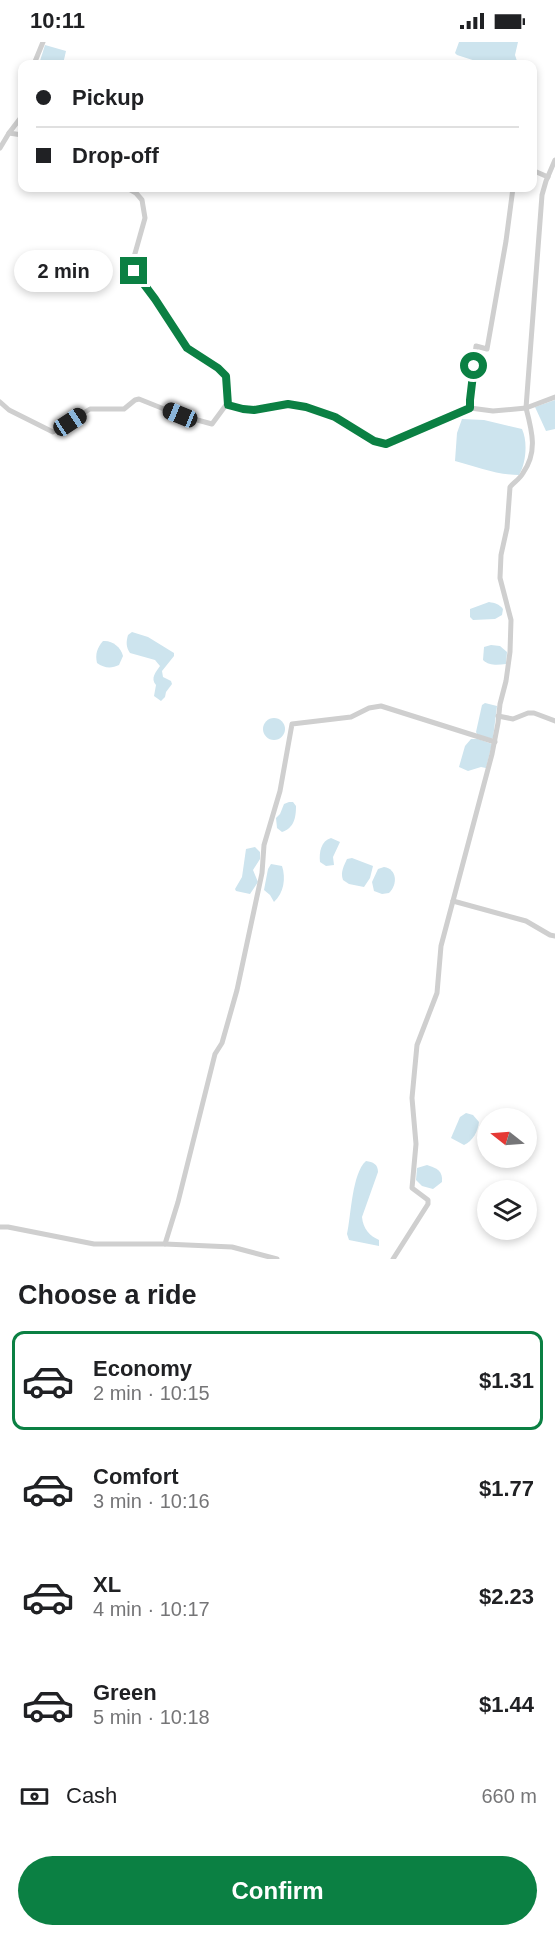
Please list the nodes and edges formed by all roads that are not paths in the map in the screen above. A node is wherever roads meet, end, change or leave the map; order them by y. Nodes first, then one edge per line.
1 (42, 42) edge
2 (35, 60) edge
3 (18, 121) edge
4 (9, 133) junction
5 (18, 134) edge
6 (0, 148) edge
7 (555, 160) edge
8 (537, 172) edge
9 (548, 177) junction
10 (134, 192) edge
11 (512, 192) edge
12 (555, 397) edge
13 (0, 402) edge
14 (228, 405) junction
15 (470, 408) junction
16 (526, 408) junction
17 (498, 716) junction
18 (555, 721) edge
19 (495, 742) junction
20 (453, 901) junction
21 (555, 936) edge
22 (0, 1227) edge
23 (165, 1244) junction
24 (278, 1259) edge
25 (393, 1259) edge

1 - 2 street
3 - 4 street
4 - 5 street
4 - 6 street
7 - 9 street
8 - 9 street
9 - 16 street
10 - 14 street
11 - 15 street
12 - 16 street
13 - 14 street
14 - 15 street
15 - 16 street
16 - 17 street
17 - 18 street
17 - 19 street
19 - 20 street
19 - 23 street
20 - 21 street
20 - 25 street
22 - 23 street
23 - 24 street

